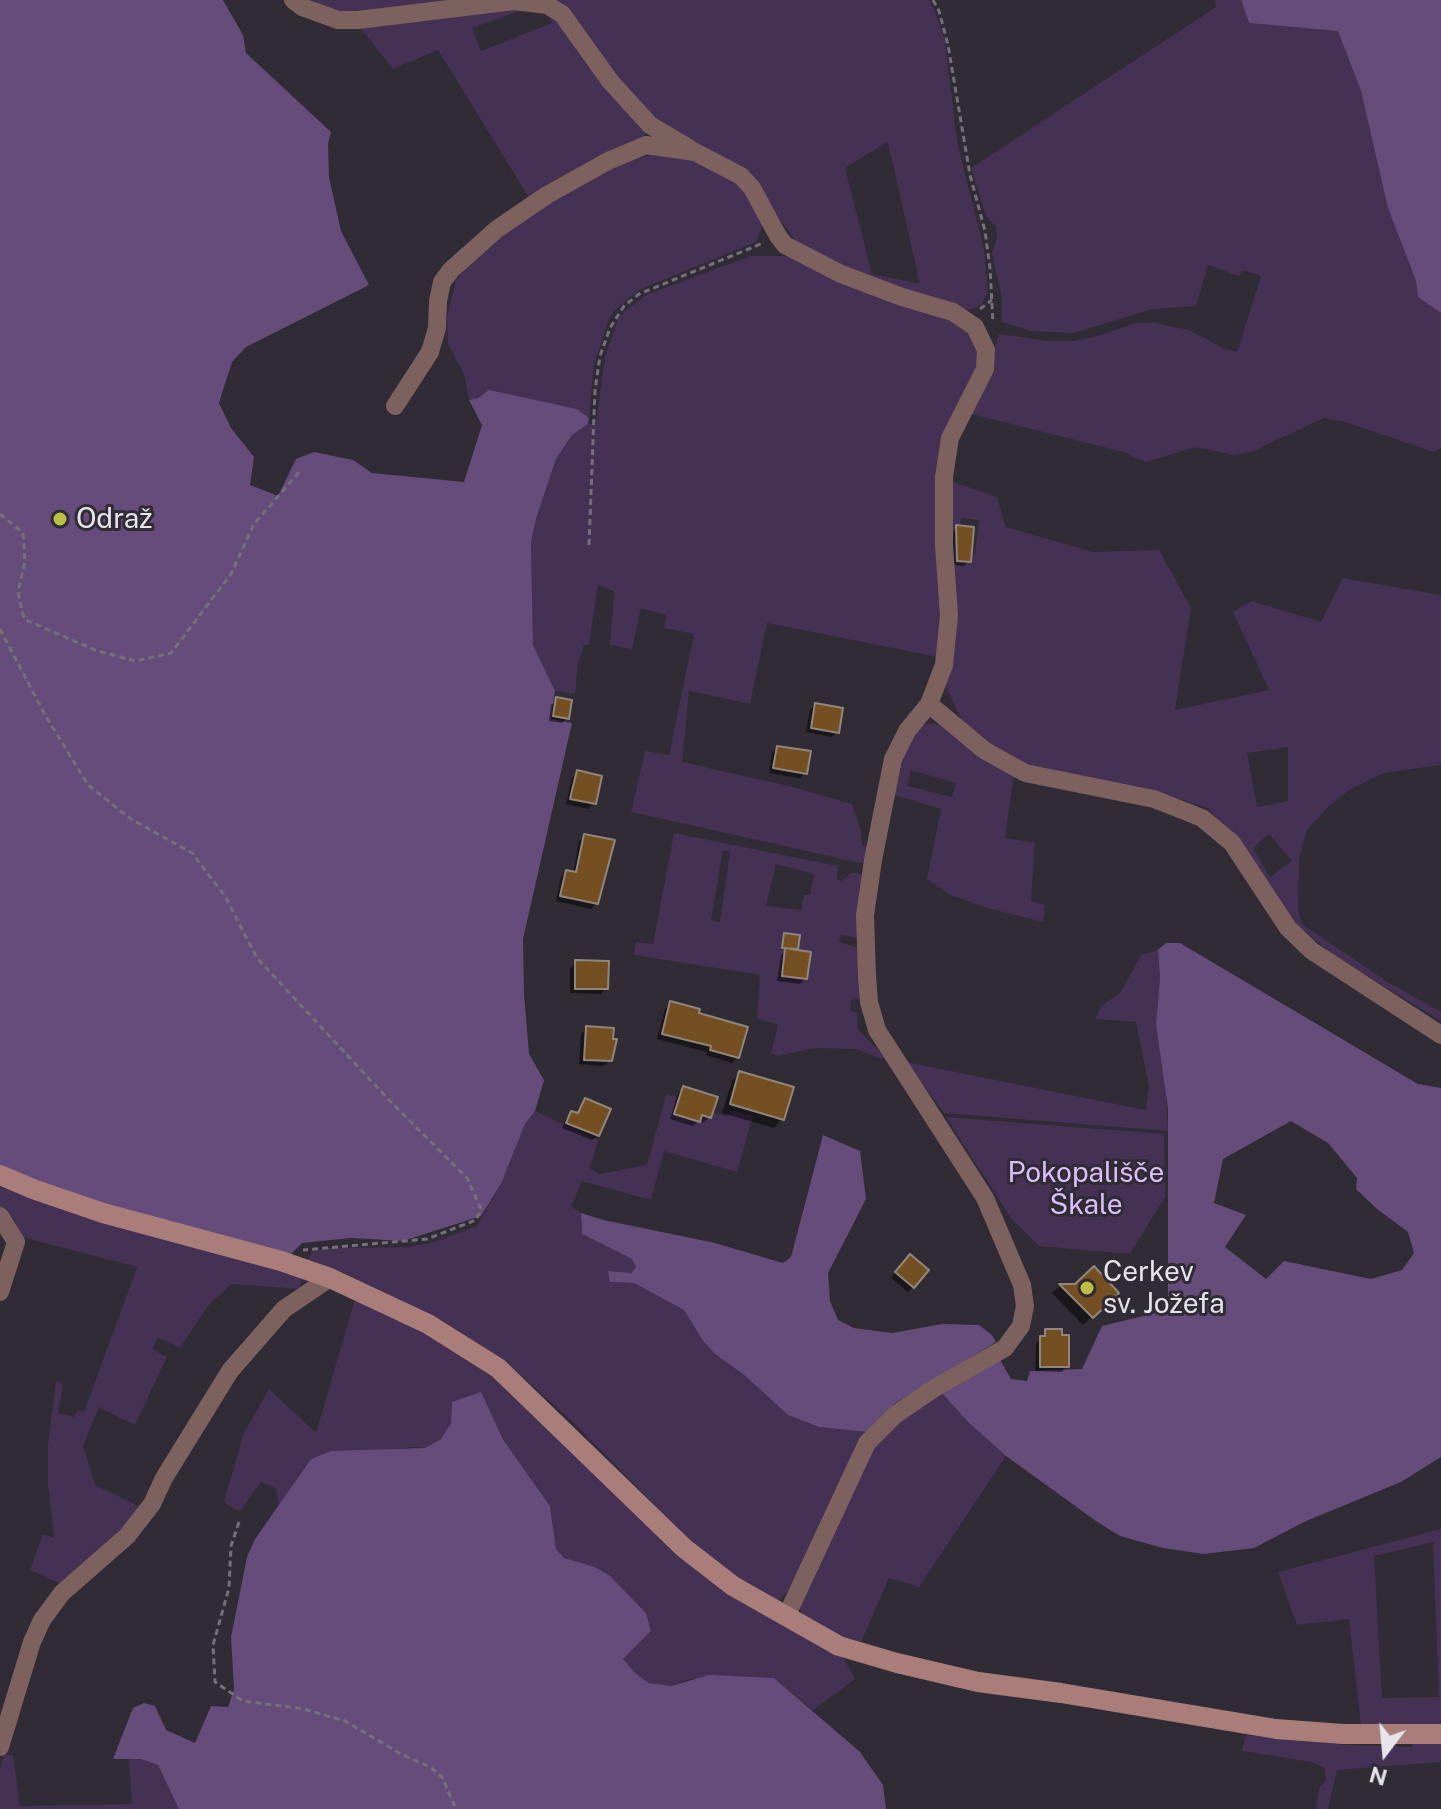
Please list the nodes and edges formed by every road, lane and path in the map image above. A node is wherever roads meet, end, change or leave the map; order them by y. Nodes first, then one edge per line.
1 (293, 0) edge
2 (933, 0) edge
3 (695, 152) junction
4 (778, 236) junction
5 (986, 350) junction
6 (395, 406) dead end
7 (301, 470) dead end
8 (0, 514) edge
9 (589, 545) dead end
10 (0, 629) edge
11 (929, 704) junction
12 (1441, 1035) edge
13 (0, 1175) edge
14 (0, 1216) edge
15 (281, 1261) junction
16 (330, 1278) junction
17 (0, 1292) edge
18 (239, 1522) dead end
19 (786, 1617) junction
20 (1441, 1734) edge
21 (0, 1747) edge
22 (456, 1809) edge

1 - 3 street
2 - 5 path
3 - 4 street
3 - 6 street
4 - 5 street
4 - 9 path
5 - 11 street
7 - 8 path
10 - 15 path
11 - 12 street
11 - 19 street
13 - 15 main road
14 - 17 street
15 - 16 main road
16 - 19 main road
16 - 21 street
18 - 22 path
19 - 20 main road

